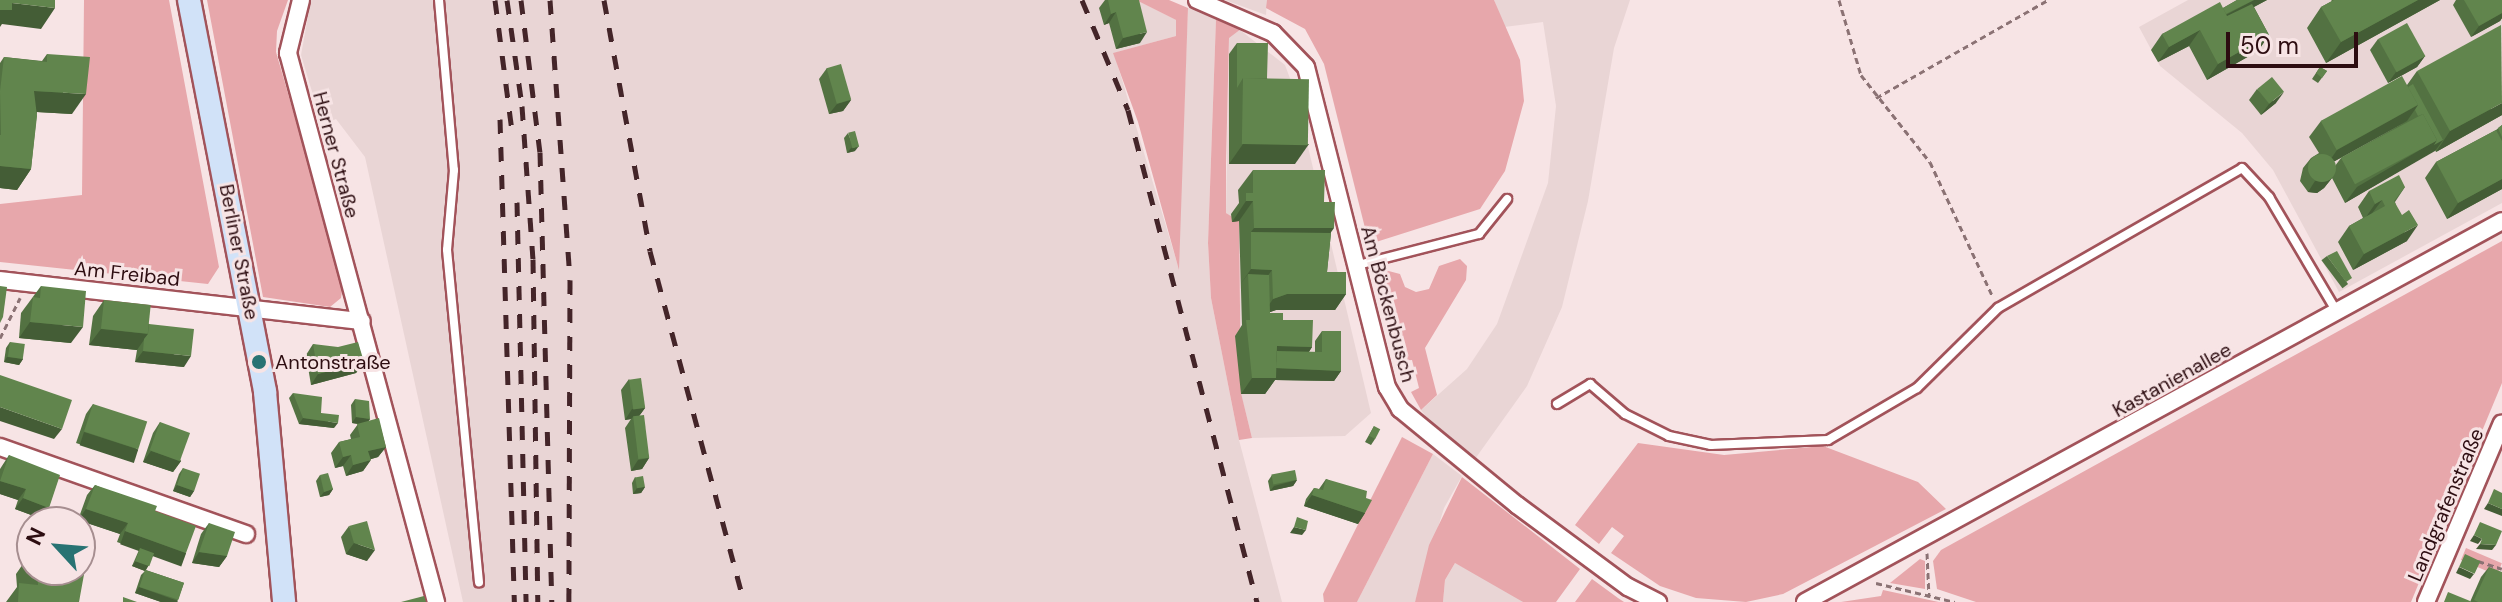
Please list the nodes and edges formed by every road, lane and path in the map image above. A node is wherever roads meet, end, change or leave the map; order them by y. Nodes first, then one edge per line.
1 (189, 0) edge
2 (301, 0) edge
3 (439, 0) edge
4 (1197, 0) edge
5 (1839, 0) edge
6 (2048, 0) edge
7 (1876, 98) junction
8 (1507, 199) dead end
9 (2502, 221) edge
10 (1358, 265) junction
11 (0, 280) edge
12 (23, 283) junction
13 (249, 307) junction
14 (1998, 308) junction
15 (2337, 312) junction
16 (362, 321) junction
17 (0, 338) edge
18 (1557, 404) dead end
19 (2502, 423) edge
20 (0, 447) edge
21 (246, 534) dead end
22 (1921, 542) junction
23 (2449, 548) junction
24 (2502, 569) edge
25 (1862, 575) junction
26 (479, 582) dead end
27 (1929, 597) junction
28 (284, 602) edge
29 (436, 602) edge
30 (1658, 602) edge
31 (1805, 602) edge
32 (1955, 602) edge
33 (2426, 602) edge

1 - 13 main road, Berliner Straße
2 - 16 street, Herner Straße
3 - 26 lane
4 - 10 street, Am Böckenbusch
5 - 7 path
6 - 7 path
7 - 14 path
8 - 10 lane
9 - 15 street, Kastanienallee
10 - 30 street, Am Böckenbusch
11 - 12 street, Am Freibad
12 - 13 street, Am Freibad
12 - 17 path
13 - 16 street
13 - 28 main road, Berliner Straße
14 - 15 lane
14 - 18 lane
15 - 22 street, Kastanienallee
16 - 29 street, Herner Straße
19 - 23 street, Landgrafenstraße
20 - 21 street
22 - 25 street, Kastanienallee
22 - 27 path
23 - 24 path
23 - 33 street, Landgrafenstraße
25 - 27 path
25 - 31 street
27 - 32 path

